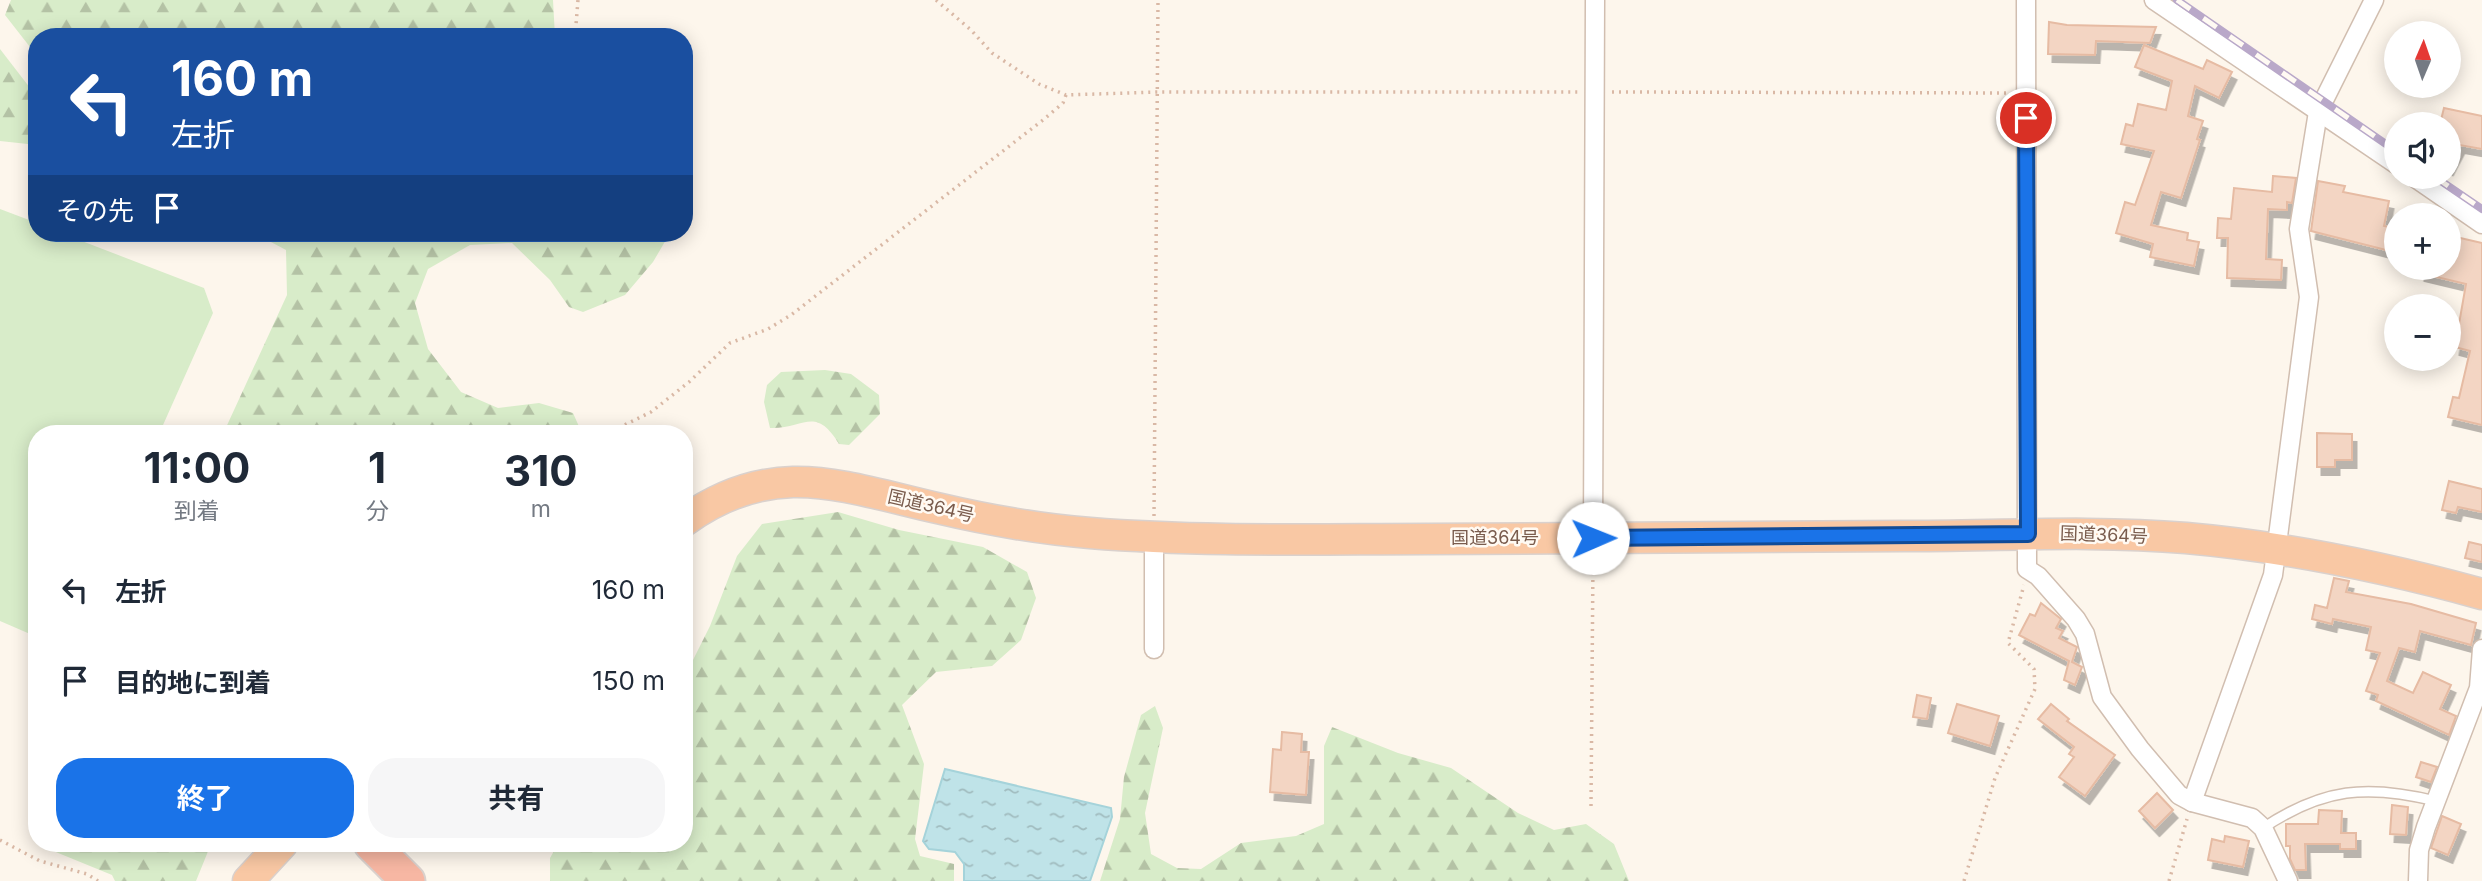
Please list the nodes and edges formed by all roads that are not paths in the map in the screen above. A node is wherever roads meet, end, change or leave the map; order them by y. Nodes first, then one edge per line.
1 (1595, 0) edge
2 (2026, 0) edge
3 (2154, 0) edge
4 (2374, 0) edge
5 (2318, 112) junction
6 (2384, 156) edge
7 (2431, 189) edge
8 (2482, 224) edge
9 (693, 517) edge
10 (2028, 534) junction
11 (1154, 537) junction
12 (1593, 538) junction
13 (2277, 548) junction
14 (2482, 594) edge
15 (1154, 649) dead end
16 (2482, 649) edge
17 (2436, 801) junction
18 (2192, 802) junction
19 (2263, 828) junction
20 (275, 852) edge
21 (380, 852) edge
22 (404, 852) edge
23 (248, 881) edge
24 (408, 881) edge
25 (432, 881) edge
26 (2288, 881) edge
27 (2418, 881) edge

1 - 12 street
2 - 10 street
3 - 5 street
4 - 5 street
5 - 6 street
5 - 13 street
7 - 8 street
9 - 11 highway, 国道364号
10 - 12 highway, 国道364号
10 - 13 highway, 国道364号
10 - 18 street
11 - 12 highway, 国道364号
11 - 15 street
13 - 14 highway, 国道364号
13 - 18 street
16 - 17 street
17 - 19 lane
17 - 27 street
18 - 19 street
19 - 26 street
20 - 23 highway
21 - 24 highway
22 - 25 highway

